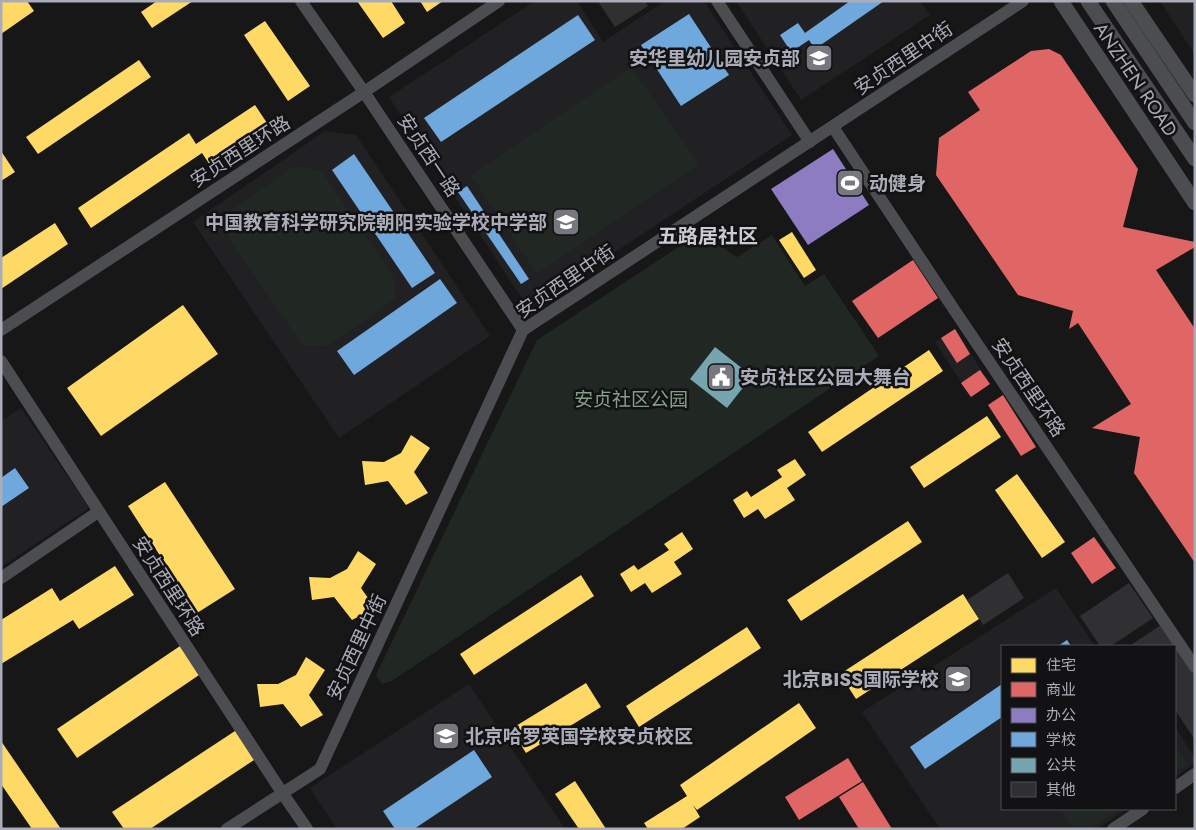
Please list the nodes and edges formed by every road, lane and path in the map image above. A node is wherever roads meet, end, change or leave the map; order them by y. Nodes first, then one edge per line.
1 (301, 1) edge
2 (499, 1) edge
3 (717, 1) edge
4 (1023, 1) edge
5 (1061, 1) edge
6 (1088, 1) edge
7 (1113, 1) edge
8 (1131, 1) edge
9 (1172, 61) junction
10 (1168, 83) junction
11 (364, 92) junction
12 (1195, 95) edge
13 (1195, 123) edge
14 (833, 127) junction
15 (810, 142) junction
16 (1154, 142) junction
17 (1186, 145) junction
18 (1195, 158) edge
19 (1195, 203) edge
20 (1, 330) edge
21 (523, 330) junction
22 (1, 362) edge
23 (98, 512) junction
24 (1, 578) edge
25 (1195, 667) edge
26 (1195, 774) edge
27 (1176, 787) edge
28 (283, 794) junction
29 (1142, 810) edge
30 (228, 829) edge
31 (307, 829) edge
32 (1113, 829) edge

1 - 11 street, 安贞西一路
2 - 11 street, 安贞西里环路
3 - 15 street
4 - 14 street, 安贞西里中街
5 - 16 street, ANZHEN ROAD
6 - 17 street, ANZHEN ROAD
7 - 10 street, ANZHEN ROAD
8 - 9 street, ANZHEN ROAD
9 - 10 street
9 - 12 street, ANZHEN ROAD
10 - 13 street, ANZHEN ROAD
11 - 20 street, 安贞西里环路
11 - 21 street, 安贞西一路
14 - 15 street, 安贞西里中街
14 - 25 street, 安贞西里环路
15 - 21 street, 安贞西里中街
16 - 17 street
16 - 19 street, ANZHEN ROAD
17 - 18 street, ANZHEN ROAD
21 - 28 street, 安贞西里中街
22 - 23 street, 安贞西里环路
23 - 24 street
23 - 28 street, 安贞西里环路
26 - 27 street
28 - 30 street, 安贞西里中街
28 - 31 street, 安贞西里环路
29 - 32 street

